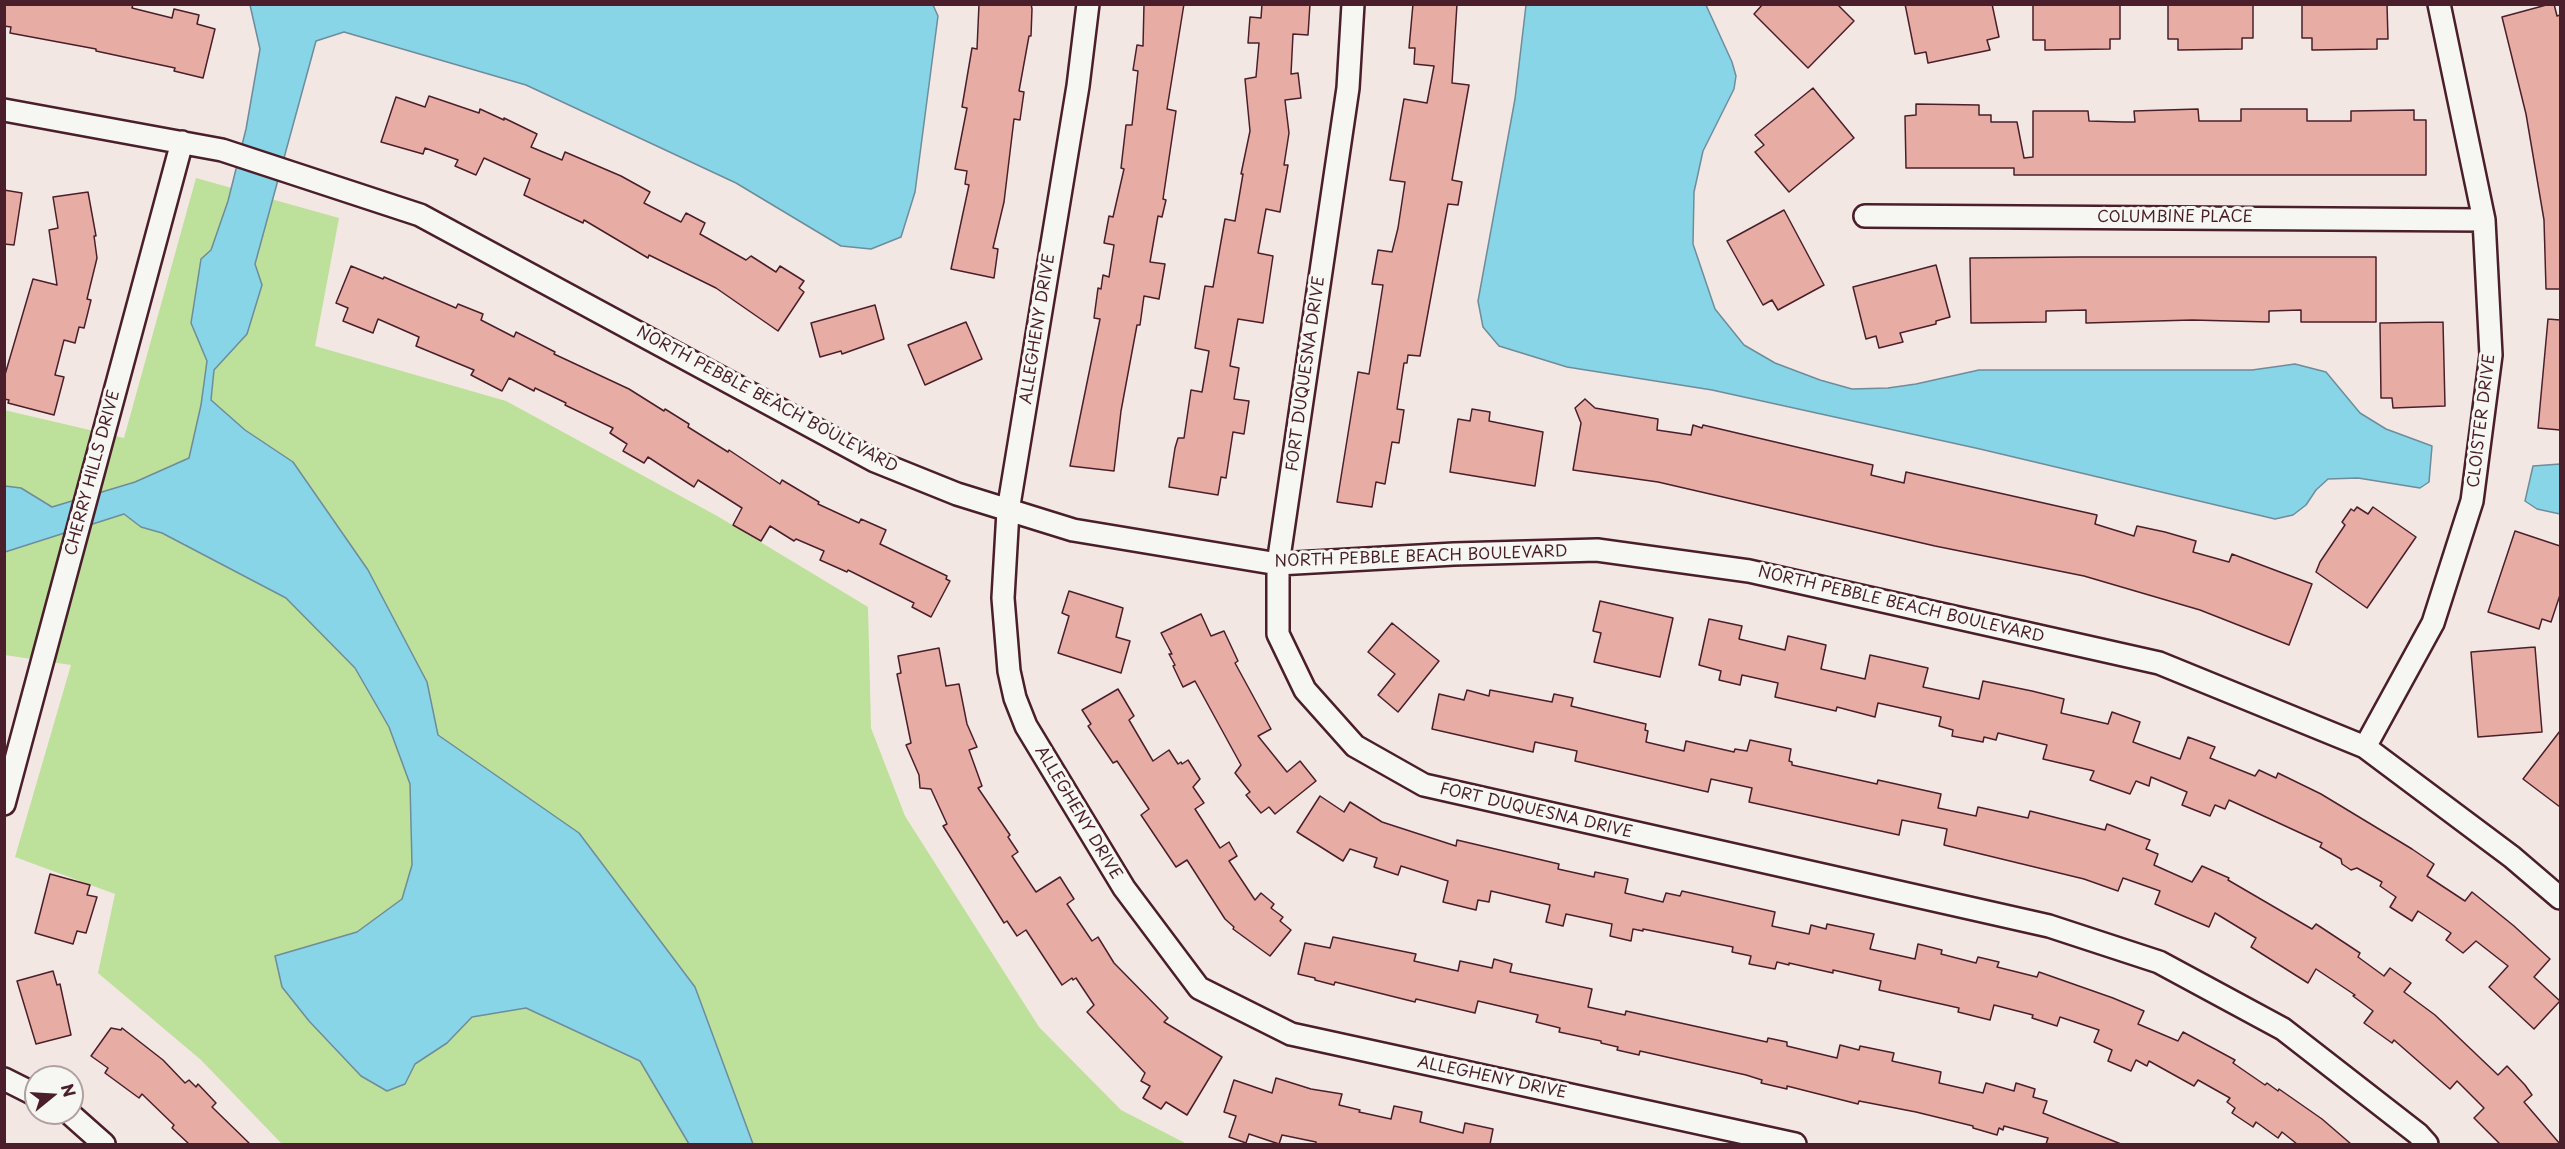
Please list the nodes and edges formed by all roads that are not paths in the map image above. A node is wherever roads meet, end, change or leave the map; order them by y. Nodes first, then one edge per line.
1 (1088, 4) edge
2 (1353, 4) edge
3 (2439, 4) edge
4 (4, 110) edge
5 (182, 142) junction
6 (1865, 216) dead end
7 (2484, 220) junction
8 (1008, 511) junction
9 (1278, 564) junction
10 (2365, 747) junction
11 (4, 804) edge
12 (2560, 898) edge
13 (4, 1079) edge
14 (24, 1089) edge
15 (83, 1125) edge
16 (104, 1144) edge
17 (1796, 1144) edge
18 (2427, 1144) edge

1 - 8 street, ALLEGHENY DRIVE
2 - 9 street, FORT DUQUESNA DRIVE
3 - 7 street, CLOISTER DRIVE
4 - 5 street, NORTH PEBBLE BEACH BOULEVARD
5 - 8 street, NORTH PEBBLE BEACH BOULEVARD
5 - 11 street, CHERRY HILLS DRIVE
6 - 7 street, COLUMBINE PLACE
7 - 10 street, CLOISTER DRIVE
8 - 9 street, NORTH PEBBLE BEACH BOULEVARD
8 - 17 street, ALLEGHENY DRIVE
9 - 10 street, NORTH PEBBLE BEACH BOULEVARD
9 - 18 street, FORT DUQUESNA DRIVE
10 - 12 street, NORTH PEBBLE BEACH BOULEVARD
13 - 14 street
15 - 16 street

